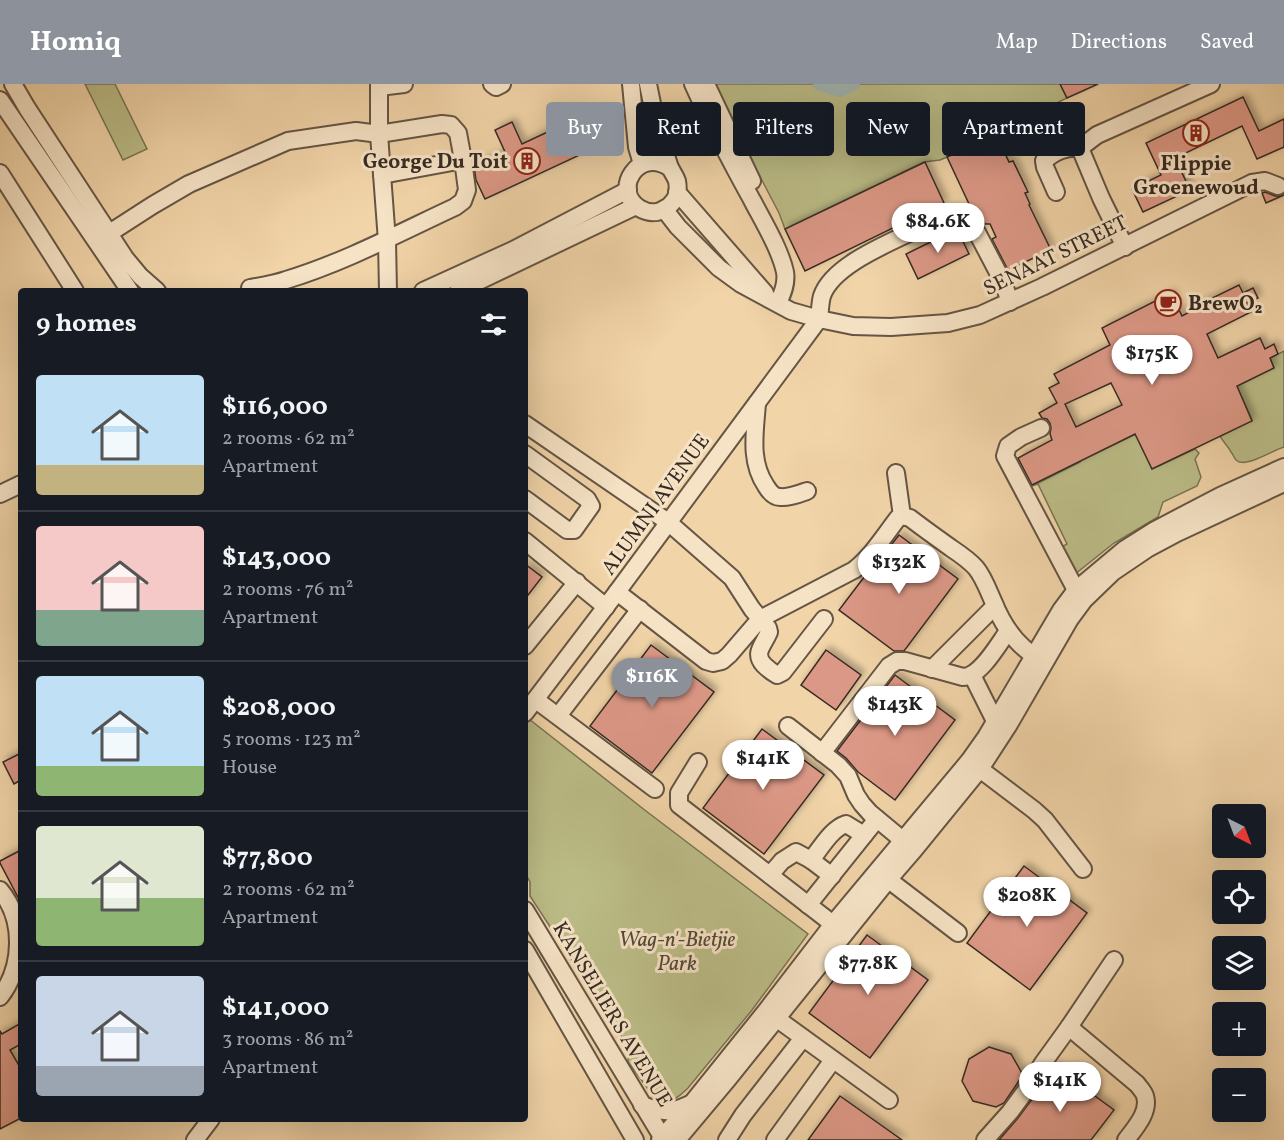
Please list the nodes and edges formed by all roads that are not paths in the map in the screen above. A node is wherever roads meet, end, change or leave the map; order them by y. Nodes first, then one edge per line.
1 (13, 84) edge
2 (23, 84) edge
3 (404, 84) edge
4 (492, 84) edge
5 (502, 84) edge
6 (632, 84) edge
7 (648, 84) edge
8 (693, 84) edge
9 (706, 84) edge
10 (1211, 84) edge
11 (379, 86) edge
12 (0, 100) edge
13 (27, 108) junction
14 (379, 134) junction
15 (1085, 144) edge
16 (1050, 156) edge
17 (1083, 156) edge
18 (463, 160) junction
19 (642, 164) junction
20 (670, 168) junction
21 (0, 173) edge
22 (382, 175) junction
23 (1278, 186) dead end
24 (628, 190) junction
25 (677, 192) junction
26 (1056, 192) dead end
27 (636, 206) junction
28 (664, 209) junction
29 (764, 224) junction
30 (108, 234) junction
31 (387, 241) junction
32 (1125, 247) junction
33 (73, 288) edge
34 (128, 288) edge
35 (154, 288) edge
36 (250, 288) dead end
37 (388, 288) edge
38 (429, 288) edge
39 (464, 288) edge
40 (775, 302) junction
41 (1010, 302) junction
42 (819, 319) junction
43 (757, 403) junction
44 (528, 426) edge
45 (1041, 428) dead end
46 (564, 450) junction
47 (528, 456) edge
48 (1284, 467) edge
49 (548, 471) junction
50 (896, 473) dead end
51 (1284, 483) edge
52 (18, 485) edge
53 (807, 491) dead end
54 (0, 494) edge
55 (528, 501) edge
56 (1223, 503) junction
57 (902, 516) junction
58 (668, 522) junction
59 (528, 543) edge
60 (577, 582) junction
61 (617, 592) junction
62 (1080, 595) junction
63 (995, 606) junction
64 (606, 607) junction
65 (640, 609) junction
66 (824, 619) dead end
67 (760, 620) junction
68 (1008, 631) junction
69 (528, 642) edge
70 (1039, 659) junction
71 (932, 669) junction
72 (972, 675) junction
73 (530, 707) edge
74 (558, 716) junction
75 (788, 726) dead end
76 (1000, 726) junction
77 (822, 753) junction
78 (698, 762) dead end
79 (974, 765) junction
80 (655, 789) dead end
81 (877, 819) junction
82 (864, 835) junction
83 (908, 846) junction
84 (811, 860) junction
85 (1083, 869) dead end
86 (770, 875) junction
87 (832, 876) junction
88 (883, 876) junction
89 (0, 891) edge
90 (808, 904) junction
91 (528, 915) edge
92 (839, 929) junction
93 (958, 933) dead end
94 (18, 934) edge
95 (528, 955) edge
96 (18, 956) edge
97 (1114, 960) dead end
98 (18, 990) edge
99 (0, 999) edge
100 (771, 1015) junction
101 (1070, 1027) junction
102 (803, 1038) junction
103 (833, 1060) junction
104 (889, 1100) dead end
105 (692, 1103) junction
106 (642, 1105) junction
107 (209, 1122) edge
108 (666, 1139) edge
109 (195, 1140) edge
110 (635, 1140) edge
111 (727, 1140) edge
112 (775, 1140) edge
113 (985, 1140) edge
114 (1126, 1140) edge

1 - 13 street
2 - 13 street
3 - 11 street
4 - 5 street
6 - 19 street
7 - 20 street, SENAAT STREET
8 - 29 street
9 - 29 street
10 - 15 street
11 - 14 street
12 - 34 street
13 - 30 street
14 - 18 street
14 - 22 street
14 - 30 street
16 - 26 street
17 - 32 street
18 - 22 street
18 - 31 street
19 - 20 street
19 - 24 street
20 - 25 street, SENAAT STREET
21 - 33 street
22 - 31 street
23 - 32 street, SENAAT STREET
24 - 27 street
24 - 38 street
25 - 28 street
25 - 40 street, SENAAT STREET
27 - 28 street
27 - 39 street
28 - 40 street, SENAAT STREET
29 - 40 street
30 - 35 street
31 - 36 street
31 - 37 street
32 - 41 street, SENAAT STREET
40 - 42 street, SENAAT STREET
41 - 42 street, SENAAT STREET
41 - 42 street
42 - 43 street, ALUMNI AVENUE
43 - 53 street
43 - 58 street, ALUMNI AVENUE
44 - 46 street
45 - 62 street
46 - 49 street
46 - 58 street
47 - 49 street
48 - 56 street
49 - 55 street
50 - 57 street
51 - 56 street
52 - 54 street
56 - 62 street
57 - 63 street
57 - 67 street
58 - 61 street, ALUMNI AVENUE
58 - 67 street
59 - 60 street
60 - 64 street
60 - 69 street
61 - 64 street, ALUMNI AVENUE
61 - 65 street
62 - 70 street
63 - 68 street
63 - 71 street
64 - 73 street, ALUMNI AVENUE
65 - 67 street
65 - 74 street
66 - 67 street
68 - 70 street
68 - 72 street
70 - 76 street
71 - 72 street
71 - 77 street
72 - 76 street
73 - 74 street
74 - 80 street
75 - 77 street
76 - 79 street
77 - 81 street
78 - 86 street
79 - 83 street
79 - 85 street
81 - 82 street
81 - 83 street
82 - 84 street
82 - 87 street
83 - 88 street
84 - 86 street
84 - 87 street
86 - 90 street
87 - 90 street
88 - 92 street
88 - 93 street
89 - 94 street
90 - 92 street
91 - 106 street, KANSELIERS AVENUE
92 - 100 street
95 - 110 street, KANSELIERS AVENUE
96 - 99 street
97 - 101 street
98 - 99 street
100 - 102 street
100 - 105 street
100 - 108 street
101 - 113 street
101 - 114 street
102 - 103 street
102 - 111 street
103 - 104 street
103 - 112 street
105 - 106 street
105 - 108 street
106 - 108 street, KANSELIERS AVENUE
107 - 109 street

